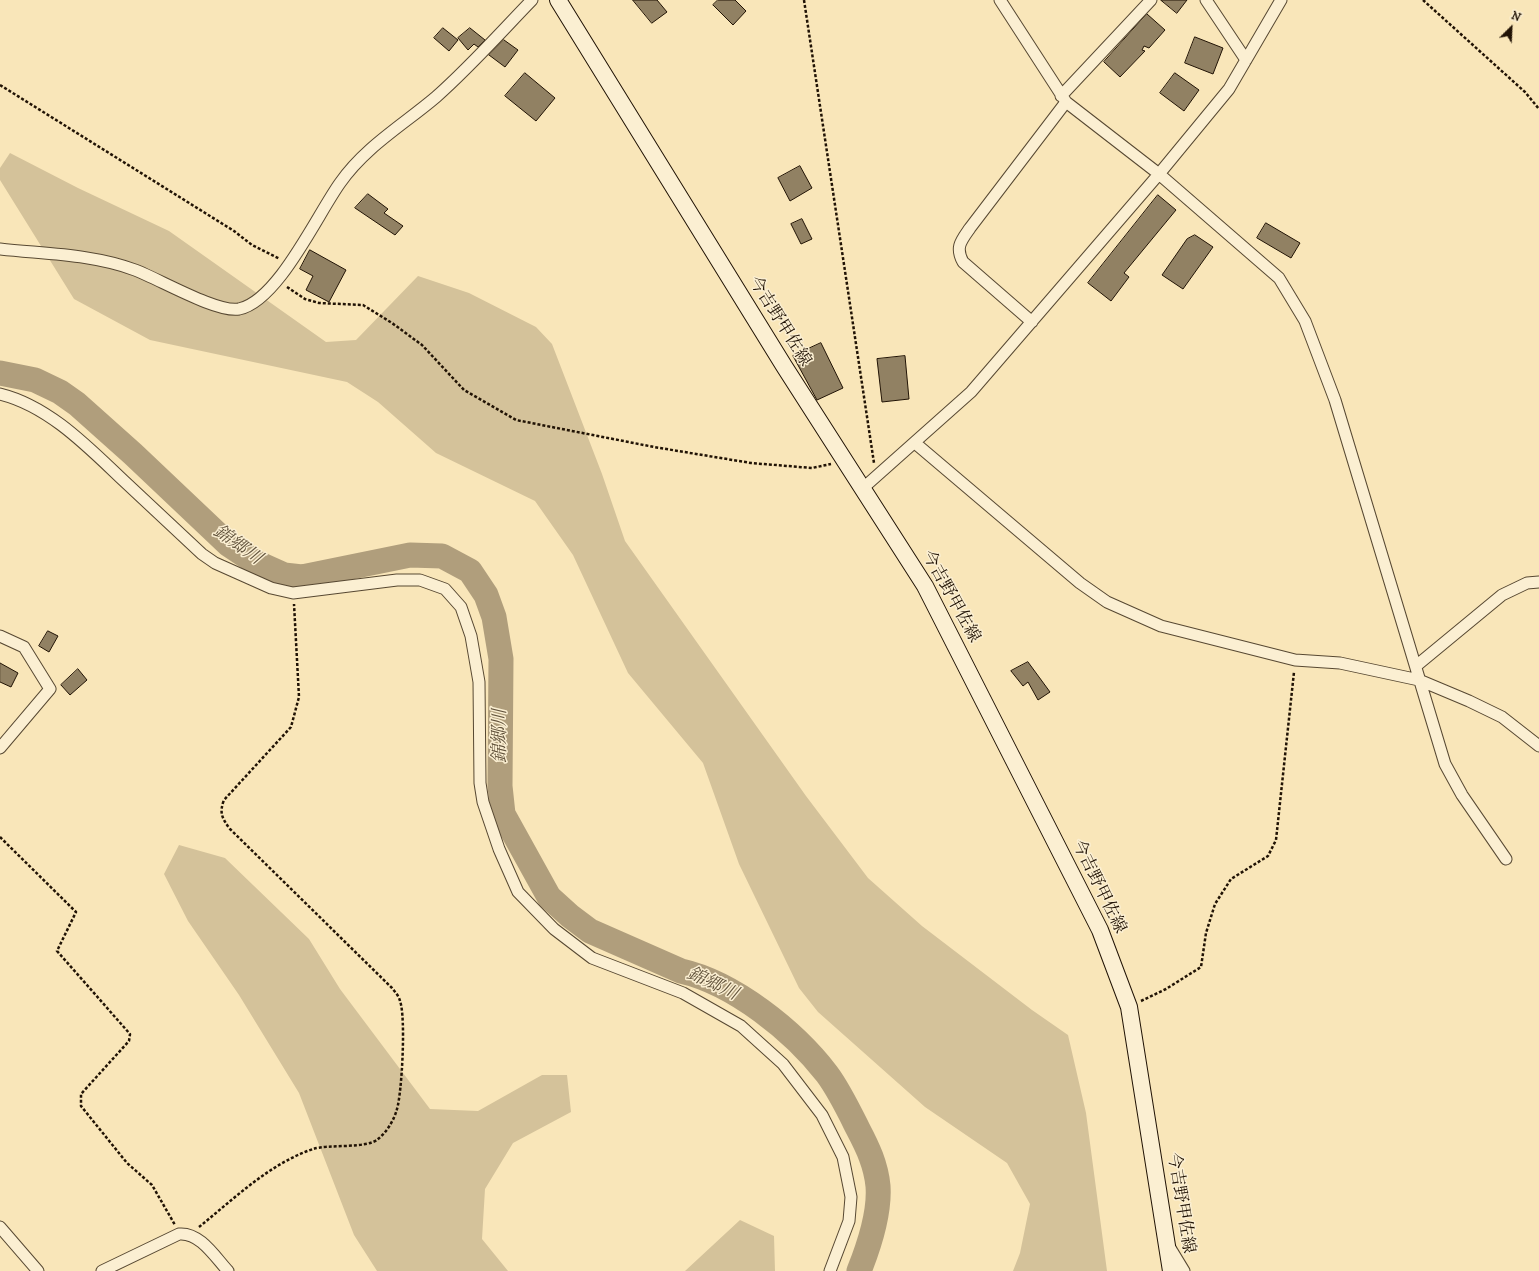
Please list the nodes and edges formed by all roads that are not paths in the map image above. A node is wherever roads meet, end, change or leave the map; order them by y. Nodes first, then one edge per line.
1 (532, 0) edge
2 (558, 0) edge
3 (1000, 0) edge
4 (1151, 0) edge
5 (1206, 0) edge
6 (1281, 0) edge
7 (1246, 60) junction
8 (1063, 99) junction
9 (1159, 174) junction
10 (0, 249) edge
11 (1032, 322) junction
12 (0, 394) edge
13 (915, 443) junction
14 (862, 489) junction
15 (1539, 582) edge
16 (0, 636) edge
17 (1416, 666) junction
18 (1419, 680) junction
19 (1539, 746) edge
20 (0, 748) edge
21 (1506, 859) dead end
22 (0, 1227) edge
23 (1167, 1242) junction
24 (38, 1271) edge
25 (102, 1271) edge
26 (228, 1271) edge
27 (830, 1271) edge
28 (1172, 1271) edge
29 (1184, 1271) edge

1 - 10 street
2 - 14 main road, 今吉野甲佐線
3 - 8 street
4 - 8 street
5 - 7 street
6 - 7 street
7 - 9 street
8 - 9 street
8 - 11 street
9 - 11 street
9 - 17 street
11 - 13 street
12 - 27 street
13 - 14 street
13 - 18 street
14 - 23 main road, 今吉野甲佐線
15 - 17 street
16 - 20 street
17 - 18 street
18 - 19 street
18 - 21 street
22 - 24 street
23 - 28 main road, 今吉野甲佐線
23 - 29 street
25 - 26 street

